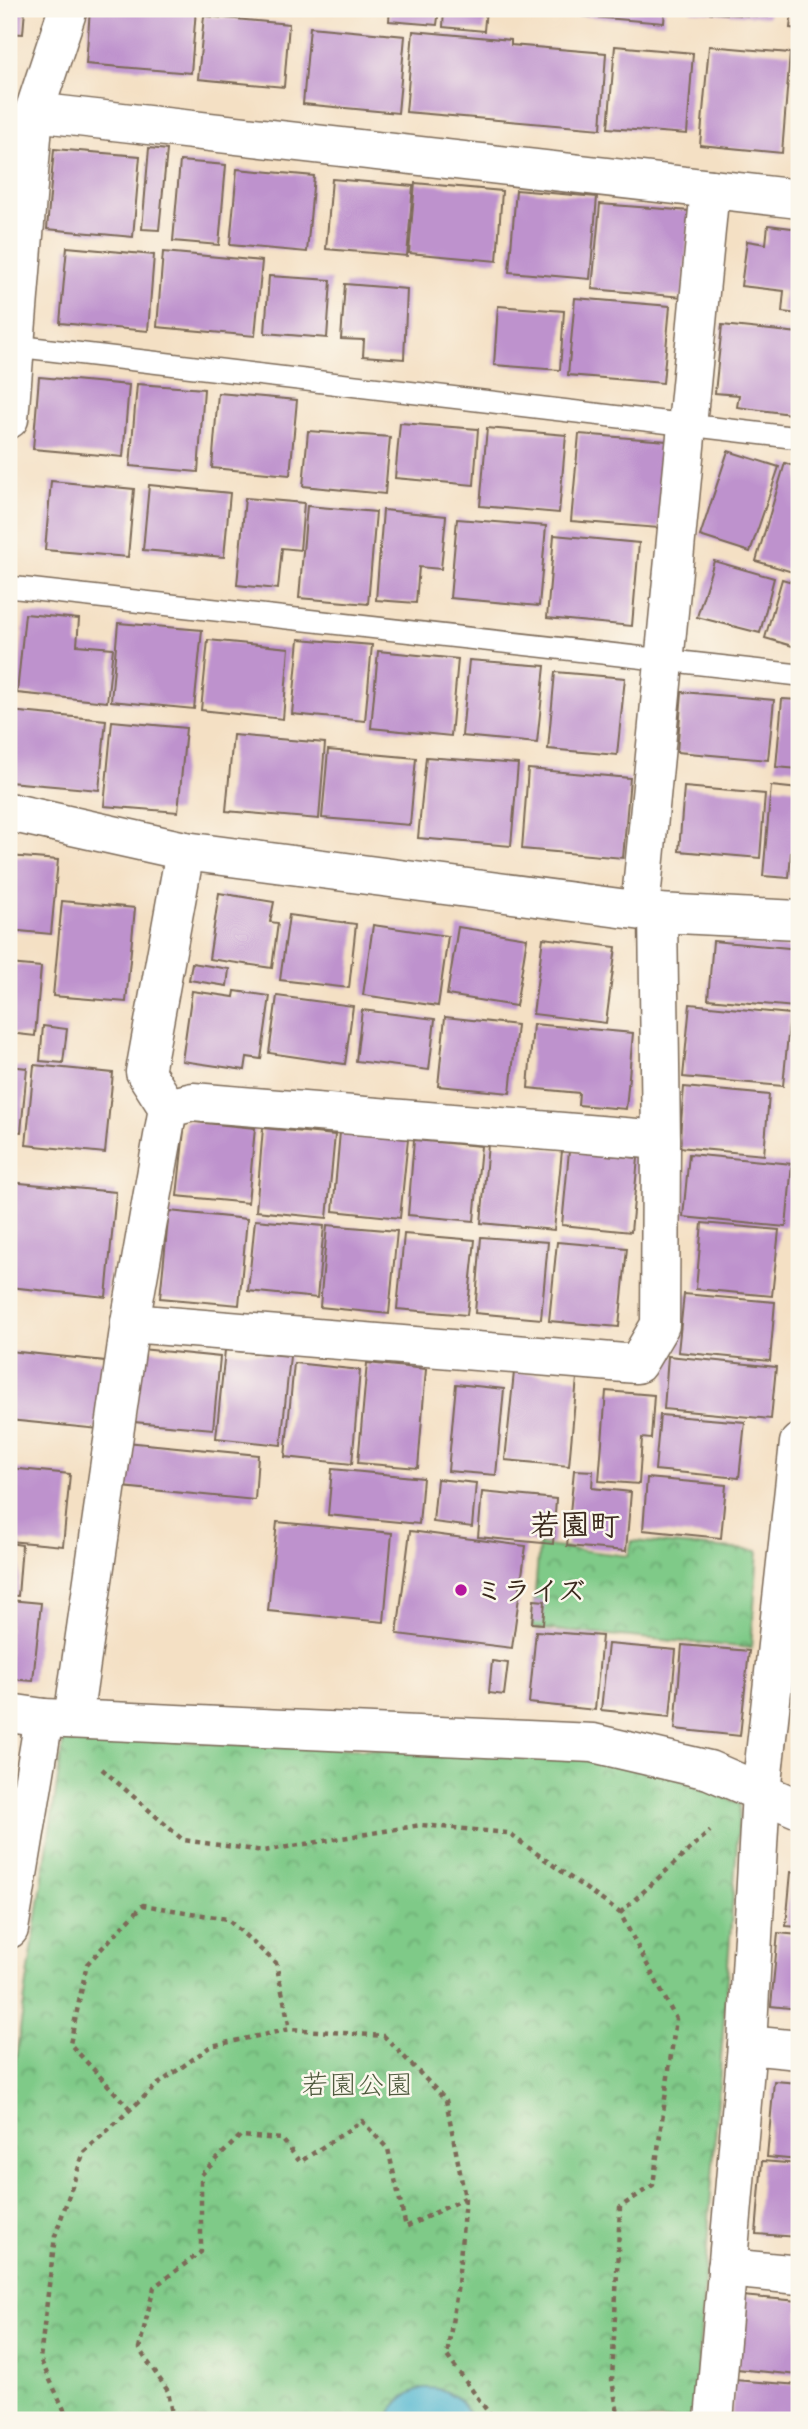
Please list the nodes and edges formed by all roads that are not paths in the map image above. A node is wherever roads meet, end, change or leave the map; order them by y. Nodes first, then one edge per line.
1 (68, 9) edge
2 (34, 112) junction
3 (710, 189) junction
4 (799, 199) edge
5 (14, 302) edge
6 (16, 346) junction
7 (9, 419) edge
8 (687, 426) junction
9 (799, 438) edge
10 (9, 587) edge
11 (664, 662) junction
12 (799, 675) edge
13 (9, 812) edge
14 (185, 851) junction
15 (649, 912) junction
16 (799, 920) edge
17 (168, 1108) junction
18 (662, 1140) junction
19 (130, 1323) junction
20 (799, 1443) edge
21 (42, 1717) edge
22 (761, 1792) junction
23 (799, 1809) edge
24 (9, 1929) edge
25 (747, 2045) junction
26 (799, 2050) edge
27 (727, 2268) junction
28 (799, 2275) edge
29 (714, 2420) edge

1 - 2 street
2 - 3 street
2 - 5 street
3 - 4 street
3 - 8 street
5 - 6 street
6 - 7 street
6 - 8 lane
8 - 9 lane
8 - 11 street
10 - 11 lane
11 - 12 lane
11 - 15 street
13 - 14 street
14 - 15 street
14 - 17 street
15 - 16 street
15 - 18 street
17 - 18 street
17 - 19 street
18 - 19 street
19 - 21 street
20 - 22 street
21 - 22 street
21 - 24 street
22 - 23 street
22 - 25 street
25 - 26 street
25 - 27 street
27 - 28 street
27 - 29 street

